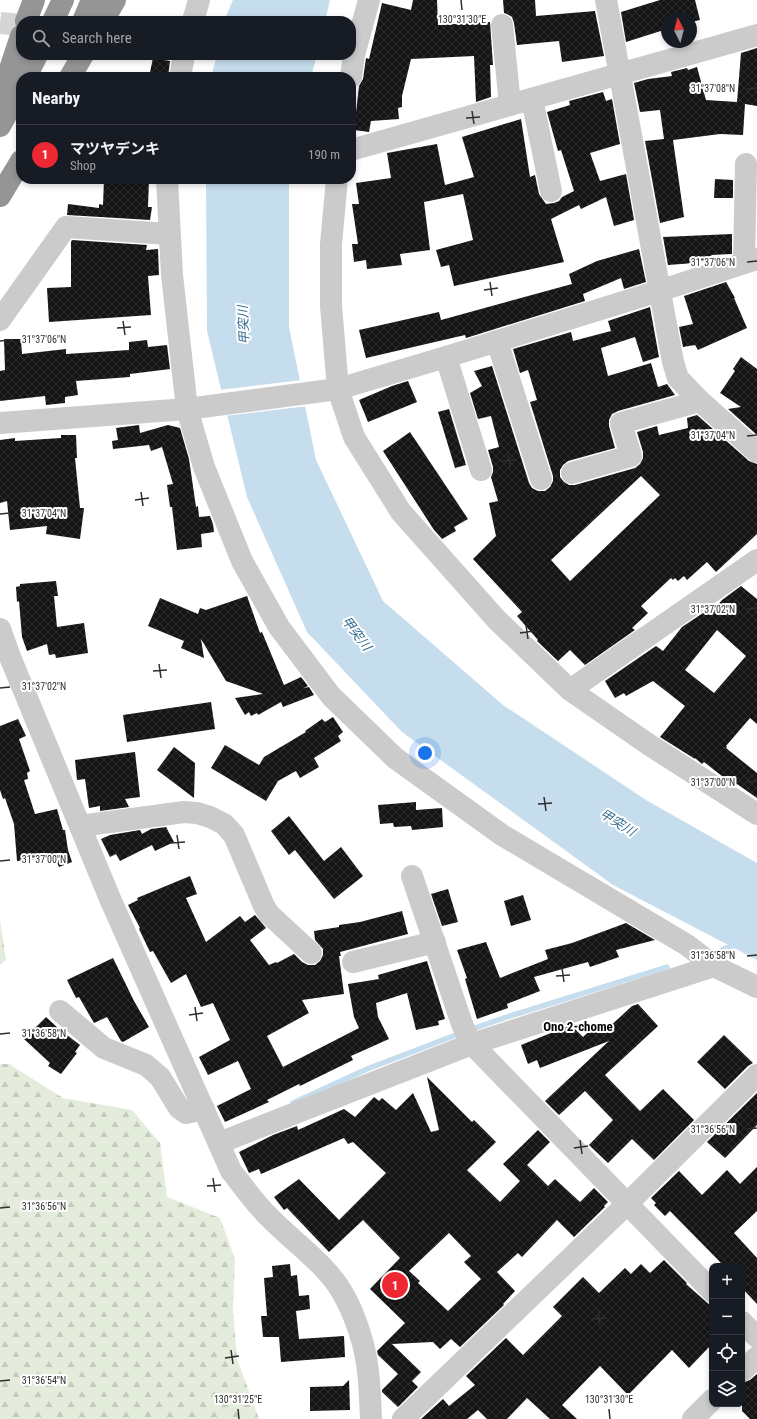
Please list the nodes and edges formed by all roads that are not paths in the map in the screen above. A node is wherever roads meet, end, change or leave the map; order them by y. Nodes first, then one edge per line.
1 (34, 0) edge
2 (63, 0) edge
3 (92, 0) edge
4 (116, 0) edge
5 (199, 0) edge
6 (369, 0) edge
7 (606, 0) edge
8 (28, 16) edge
9 (56, 16) edge
10 (85, 16) edge
11 (106, 16) edge
12 (194, 16) edge
13 (502, 24) dead end
14 (757, 35) edge
15 (356, 48) edge
16 (16, 51) edge
17 (34, 60) edge
18 (65, 60) edge
19 (80, 60) edge
20 (183, 60) edge
21 (353, 60) edge
22 (28, 72) edge
23 (59, 72) edge
24 (73, 72) edge
25 (181, 72) edge
26 (352, 72) edge
27 (619, 75) junction
28 (0, 91) edge
29 (16, 96) edge
30 (532, 99) junction
31 (510, 106) junction
32 (0, 126) edge
33 (356, 149) edge
34 (16, 158) edge
35 (746, 164) dead end
36 (16, 169) edge
37 (0, 184) edge
38 (167, 184) edge
39 (337, 184) edge
40 (551, 191) dead end
41 (0, 196) edge
42 (169, 234) junction
43 (750, 261) edge
44 (660, 291) junction
45 (0, 320) edge
46 (497, 341) junction
47 (446, 357) junction
48 (338, 389) junction
49 (700, 400) junction
50 (187, 408) junction
51 (0, 423) edge
52 (757, 452) edge
53 (481, 470) dead end
54 (572, 473) dead end
55 (541, 479) dead end
56 (757, 560) edge
57 (0, 629) edge
58 (5, 659) edge
59 (570, 690) junction
60 (757, 814) edge
61 (80, 826) junction
62 (412, 876) dead end
63 (435, 942) junction
64 (311, 953) dead end
65 (353, 962) dead end
66 (714, 966) junction
67 (757, 987) edge
68 (60, 1011) dead end
69 (467, 1035) junction
70 (757, 1075) edge
71 (204, 1109) junction
72 (219, 1143) junction
73 (627, 1204) junction
74 (709, 1288) edge
75 (745, 1325) edge
76 (757, 1337) edge
77 (757, 1357) edge
78 (745, 1368) edge
79 (709, 1403) edge
80 (371, 1419) edge
81 (403, 1419) edge
82 (693, 1419) edge

1 - 8 highway
2 - 9 highway
3 - 10 highway
4 - 11 highway
5 - 12 street
6 - 15 street
7 - 27 street
13 - 31 street
14 - 27 street
16 - 28 highway
17 - 22 highway
18 - 23 highway
19 - 24 highway
20 - 25 street
21 - 26 street
27 - 30 street
27 - 44 street
29 - 32 highway
30 - 31 street
30 - 40 street
31 - 33 street
34 - 37 highway
35 - 43 street
36 - 41 highway
38 - 42 street
39 - 48 street
42 - 45 street
42 - 50 street
43 - 44 street
44 - 46 street
44 - 49 street
46 - 47 street
46 - 55 street
47 - 48 street
47 - 53 street
48 - 50 street
48 - 59 street
49 - 52 street
49 - 54 street
50 - 51 street
50 - 66 street
56 - 59 street
57 - 58 street
58 - 61 street
59 - 60 street
61 - 64 street
61 - 71 street
62 - 63 street
63 - 65 street
63 - 69 street
66 - 67 street
66 - 69 street
68 - 71 street
69 - 72 street
69 - 73 street
70 - 73 street
71 - 72 street
72 - 80 street
73 - 74 street
73 - 81 street
75 - 76 street
77 - 78 street
79 - 82 street

